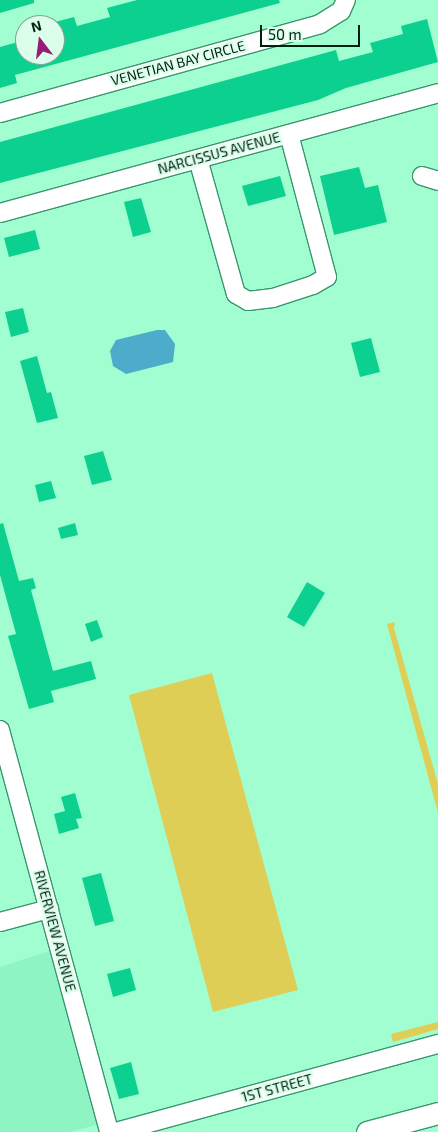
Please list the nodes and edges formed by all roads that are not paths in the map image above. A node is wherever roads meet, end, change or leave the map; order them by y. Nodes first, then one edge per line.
1 (346, 0) edge
2 (438, 93) edge
3 (0, 113) edge
4 (289, 134) junction
5 (198, 159) junction
6 (0, 213) edge
7 (0, 730) edge
8 (49, 909) junction
9 (0, 922) edge
10 (438, 1044) edge
11 (438, 1113) edge
12 (108, 1132) edge
13 (116, 1132) edge
14 (367, 1132) edge

1 - 3 street, VENETIAN BAY CIRCLE
2 - 4 street, NARCISSUS AVENUE
4 - 5 street, NARCISSUS AVENUE
4 - 5 street
5 - 6 street, NARCISSUS AVENUE
7 - 8 street, RIVERVIEW AVENUE
8 - 9 street
8 - 12 street, RIVERVIEW AVENUE
10 - 13 street, 1ST STREET
11 - 14 main road

